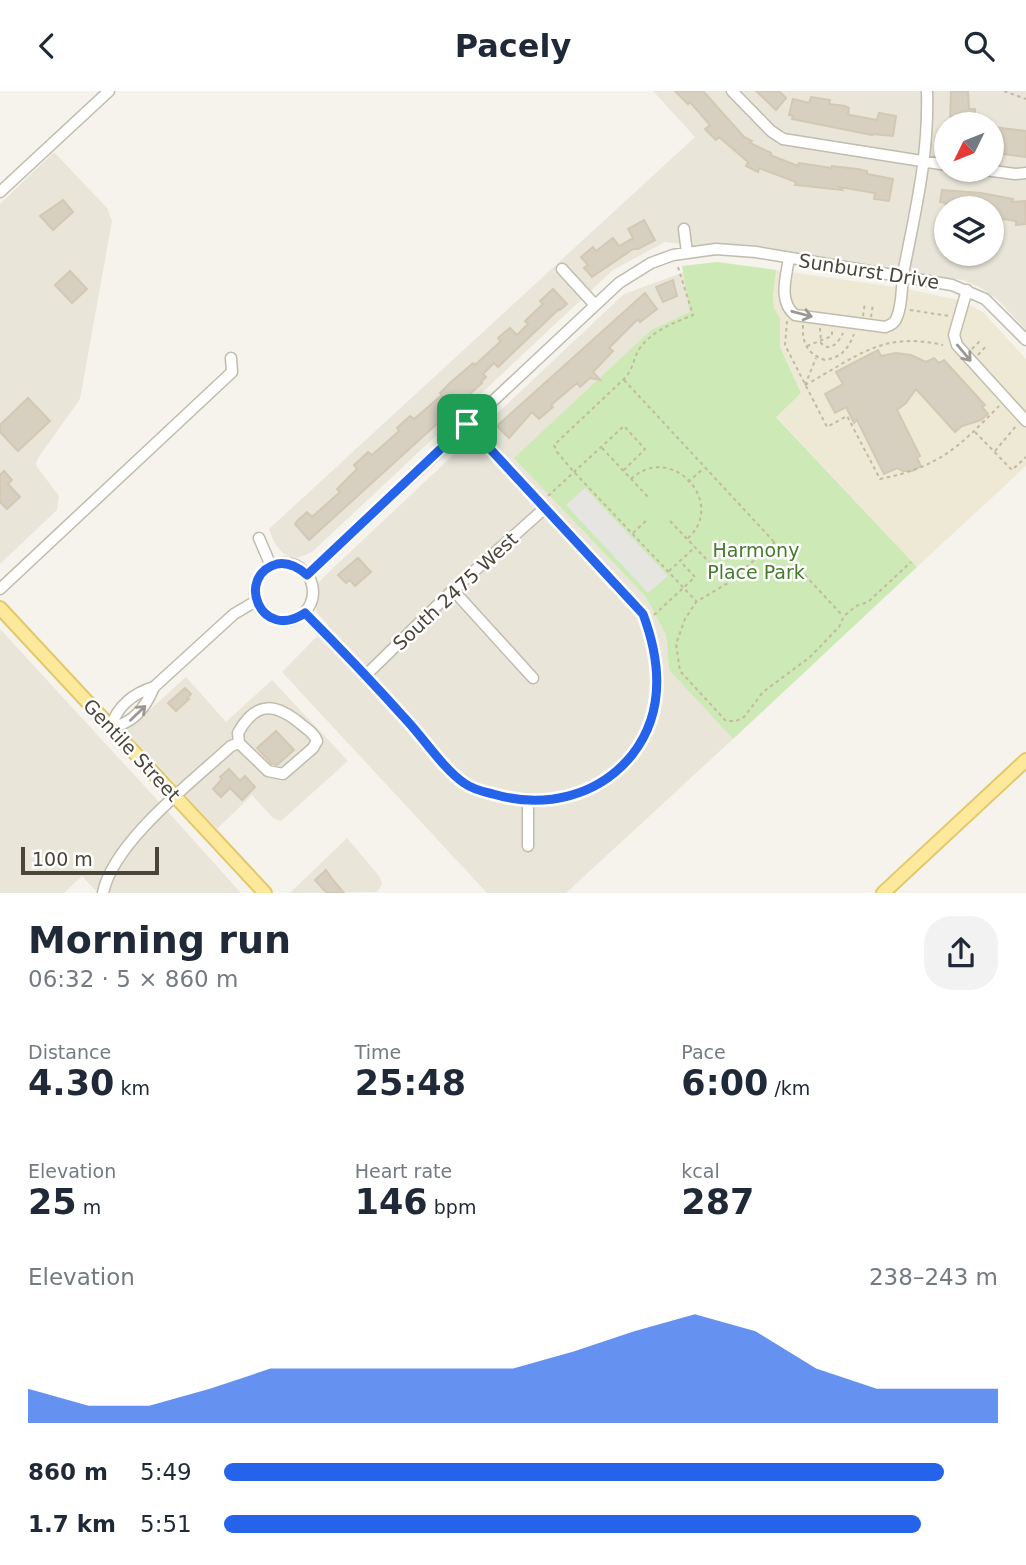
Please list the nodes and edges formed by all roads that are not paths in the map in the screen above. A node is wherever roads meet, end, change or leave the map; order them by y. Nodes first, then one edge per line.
1 (109, 91) edge
2 (732, 91) edge
3 (927, 91) edge
4 (925, 162) junction
5 (934, 163) edge
6 (1004, 173) edge
7 (1026, 173) edge
8 (0, 193) edge
9 (684, 229) dead end
10 (689, 252) junction
11 (789, 258) junction
12 (562, 269) dead end
13 (903, 276) junction
14 (967, 290) junction
15 (595, 305) junction
16 (1026, 340) edge
17 (231, 358) dead end
18 (1021, 423) edge
19 (467, 424) junction
20 (545, 508) junction
21 (258, 538) dead end
22 (271, 566) junction
23 (307, 575) junction
24 (0, 589) edge
25 (453, 590) junction
26 (256, 601) junction
27 (0, 608) edge
28 (305, 613) junction
29 (366, 675) junction
30 (533, 678) dead end
31 (154, 687) junction
32 (111, 727) junction
33 (239, 743) junction
34 (1026, 760) edge
35 (175, 796) junction
36 (528, 800) junction
37 (528, 846) dead end
38 (103, 893) edge
39 (265, 893) edge
40 (883, 893) edge

1 - 8 street
2 - 4 street
3 - 4 street
4 - 5 street
4 - 13 street
6 - 7 street
9 - 10 street
10 - 11 street, Sunburst Drive
10 - 15 street, Sunburst Drive
11 - 13 street, Sunburst Drive
11 -> 13 street
12 - 15 street
13 - 14 street, Sunburst Drive
14 - 16 street, Sunburst Drive
14 -> 18 street
15 - 19 street, Sunburst Drive
17 - 24 street
19 - 20 street
19 - 23 street, Sunburst Drive
20 - 25 street, South 2475 West
20 - 36 street
21 - 22 street
22 - 23 street
22 - 26 street
23 - 28 street
25 - 29 street, South 2475 West
25 - 30 street
26 - 28 street
26 - 31 street
27 - 32 main road, Gentile Street
28 - 29 street
29 - 36 street
31 - 32 street
32 -> 31 street
32 - 35 main road, Gentile Street
33 - 33 street
33 - 35 street
34 - 40 main road
35 - 38 street
35 - 39 main road, Gentile Street
36 - 37 street

